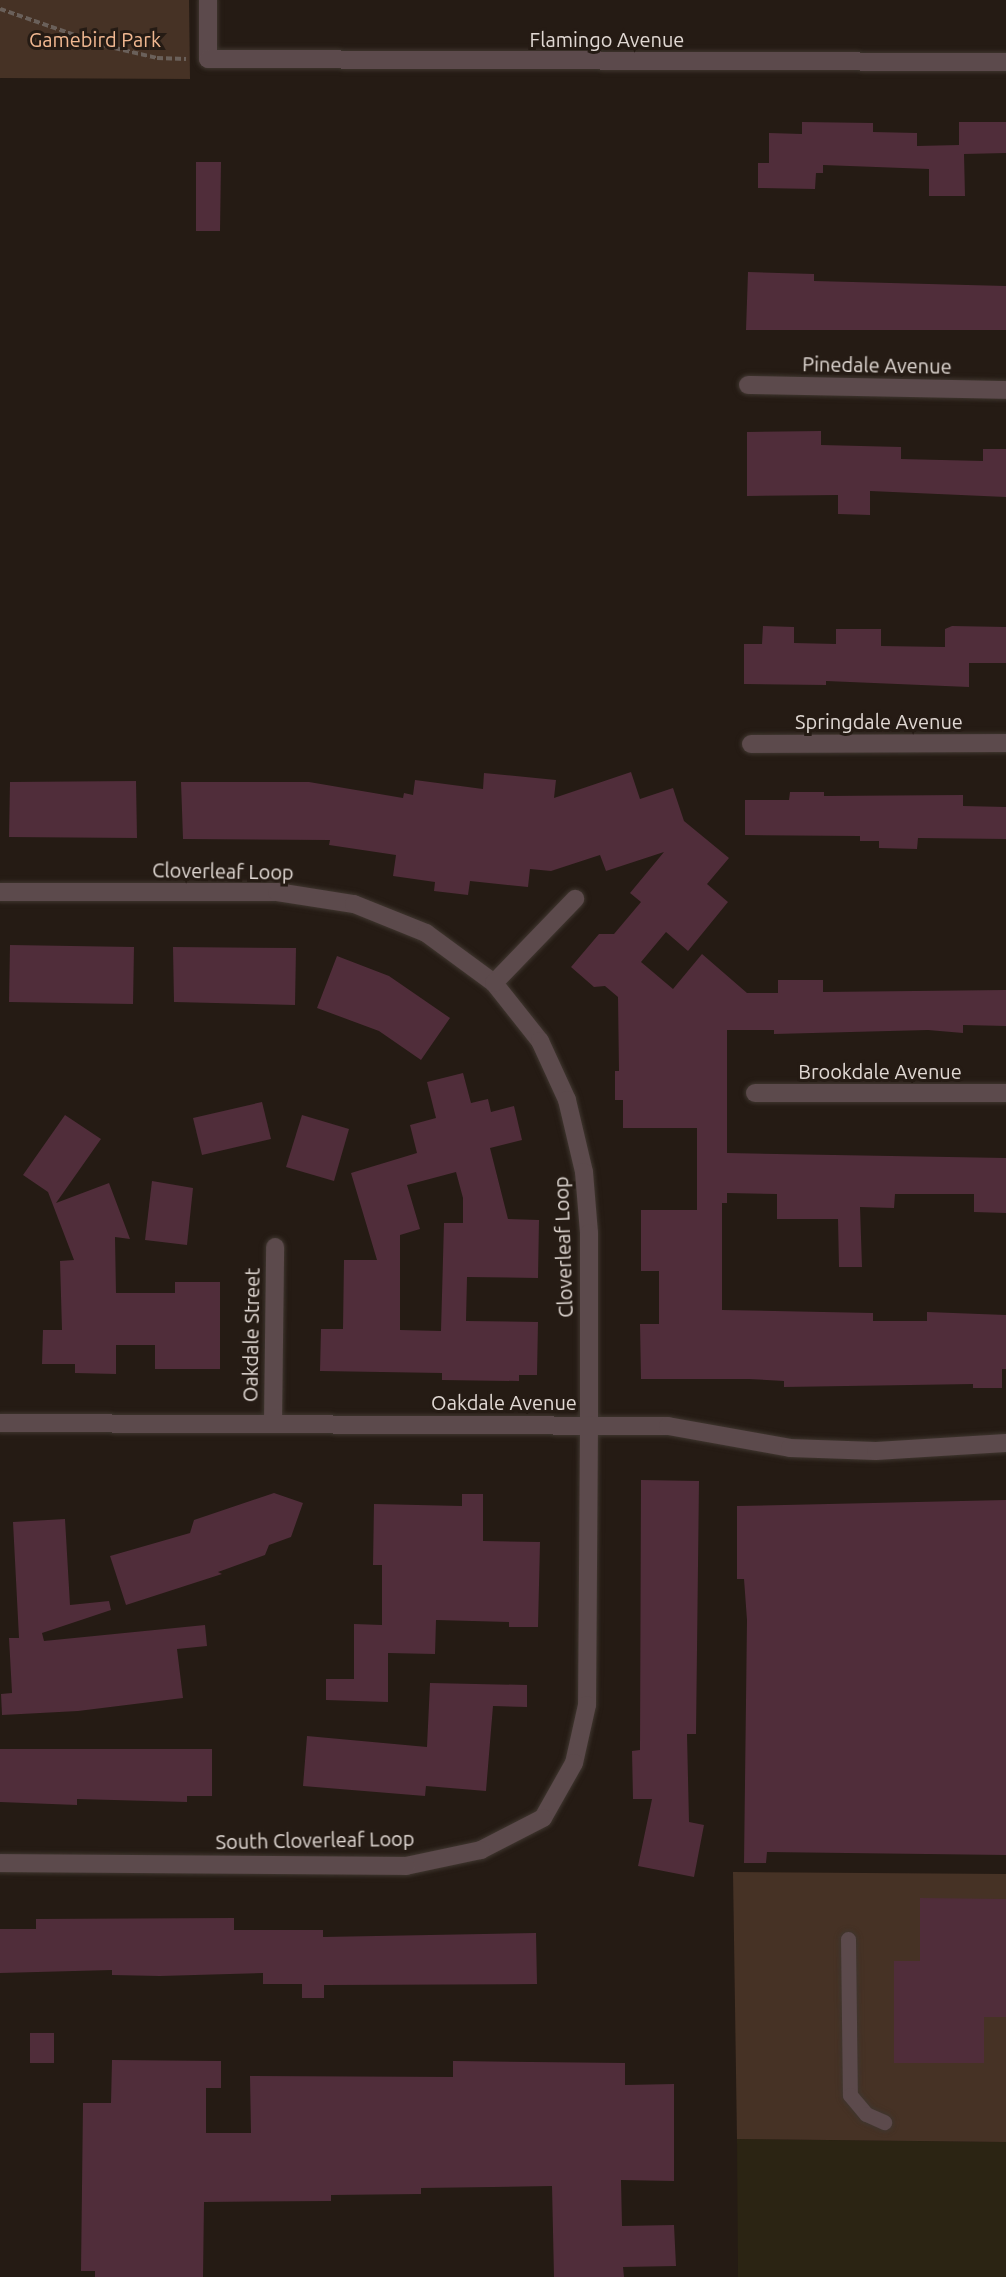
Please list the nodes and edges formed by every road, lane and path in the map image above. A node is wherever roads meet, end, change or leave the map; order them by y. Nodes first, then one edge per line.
1 (208, 0) edge
2 (0, 9) edge
3 (208, 59) junction
4 (1006, 62) edge
5 (748, 385) dead end
6 (1006, 390) edge
7 (1006, 743) edge
8 (751, 744) dead end
9 (0, 892) edge
10 (575, 899) dead end
11 (494, 983) junction
12 (755, 1093) dead end
13 (1006, 1093) edge
14 (275, 1247) dead end
15 (0, 1423) edge
16 (273, 1423) junction
17 (589, 1425) junction
18 (1006, 1443) edge
19 (0, 1863) edge
20 (848, 1939) dead end
21 (884, 2122) dead end

1 - 3 street
2 - 3 path
3 - 4 street, Flamingo Avenue
5 - 6 street, Pinedale Avenue
7 - 8 street, Springdale Avenue
9 - 11 street, Cloverleaf Loop
10 - 11 street
11 - 17 street, Cloverleaf Loop
12 - 13 street, Brookdale Avenue
14 - 16 street, Oakdale Street
15 - 16 street, Oakdale Avenue
16 - 17 street, Oakdale Avenue
17 - 18 street, Oakdale Avenue
17 - 19 street, South Cloverleaf Loop
20 - 21 lane

